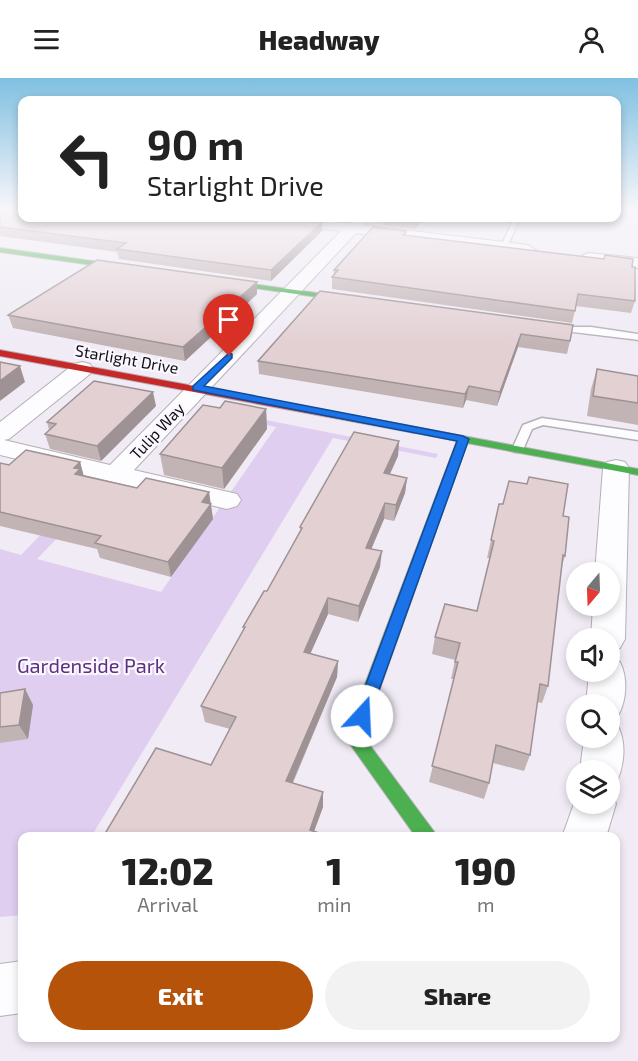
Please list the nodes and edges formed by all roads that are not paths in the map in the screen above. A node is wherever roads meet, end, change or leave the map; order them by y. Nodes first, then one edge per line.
1 (34, 255) edge
2 (327, 255) edge
3 (570, 255) edge
4 (638, 263) edge
5 (152, 272) edge
6 (199, 278) edge
7 (293, 292) junction
8 (373, 303) edge
9 (561, 330) edge
10 (638, 337) edge
11 (0, 353) edge
12 (82, 369) junction
13 (197, 388) junction
14 (0, 434) edge
15 (638, 436) edge
16 (463, 439) junction
17 (0, 447) edge
18 (518, 449) junction
19 (627, 470) edge
20 (116, 474) junction
21 (227, 500) dead end
22 (609, 628) edge
23 (592, 814) edge
24 (424, 832) edge
25 (586, 832) edge
26 (18, 988) edge
27 (0, 990) edge

1 - 5 street
2 - 7 street, Tulip Way
3 - 4 street
6 - 7 street
7 - 8 street
7 - 13 street, Tulip Way
9 - 10 lane
11 - 12 street, Starlight Drive
12 - 13 street, Starlight Drive
12 - 14 street
13 - 16 street, Starlight Drive
13 - 20 street, Tulip Way
15 - 18 lane
16 - 18 street, Starlight Drive
16 - 24 street
17 - 20 street
18 - 19 street, Starlight Drive
19 - 22 street
20 - 21 street
23 - 25 street
26 - 27 street

